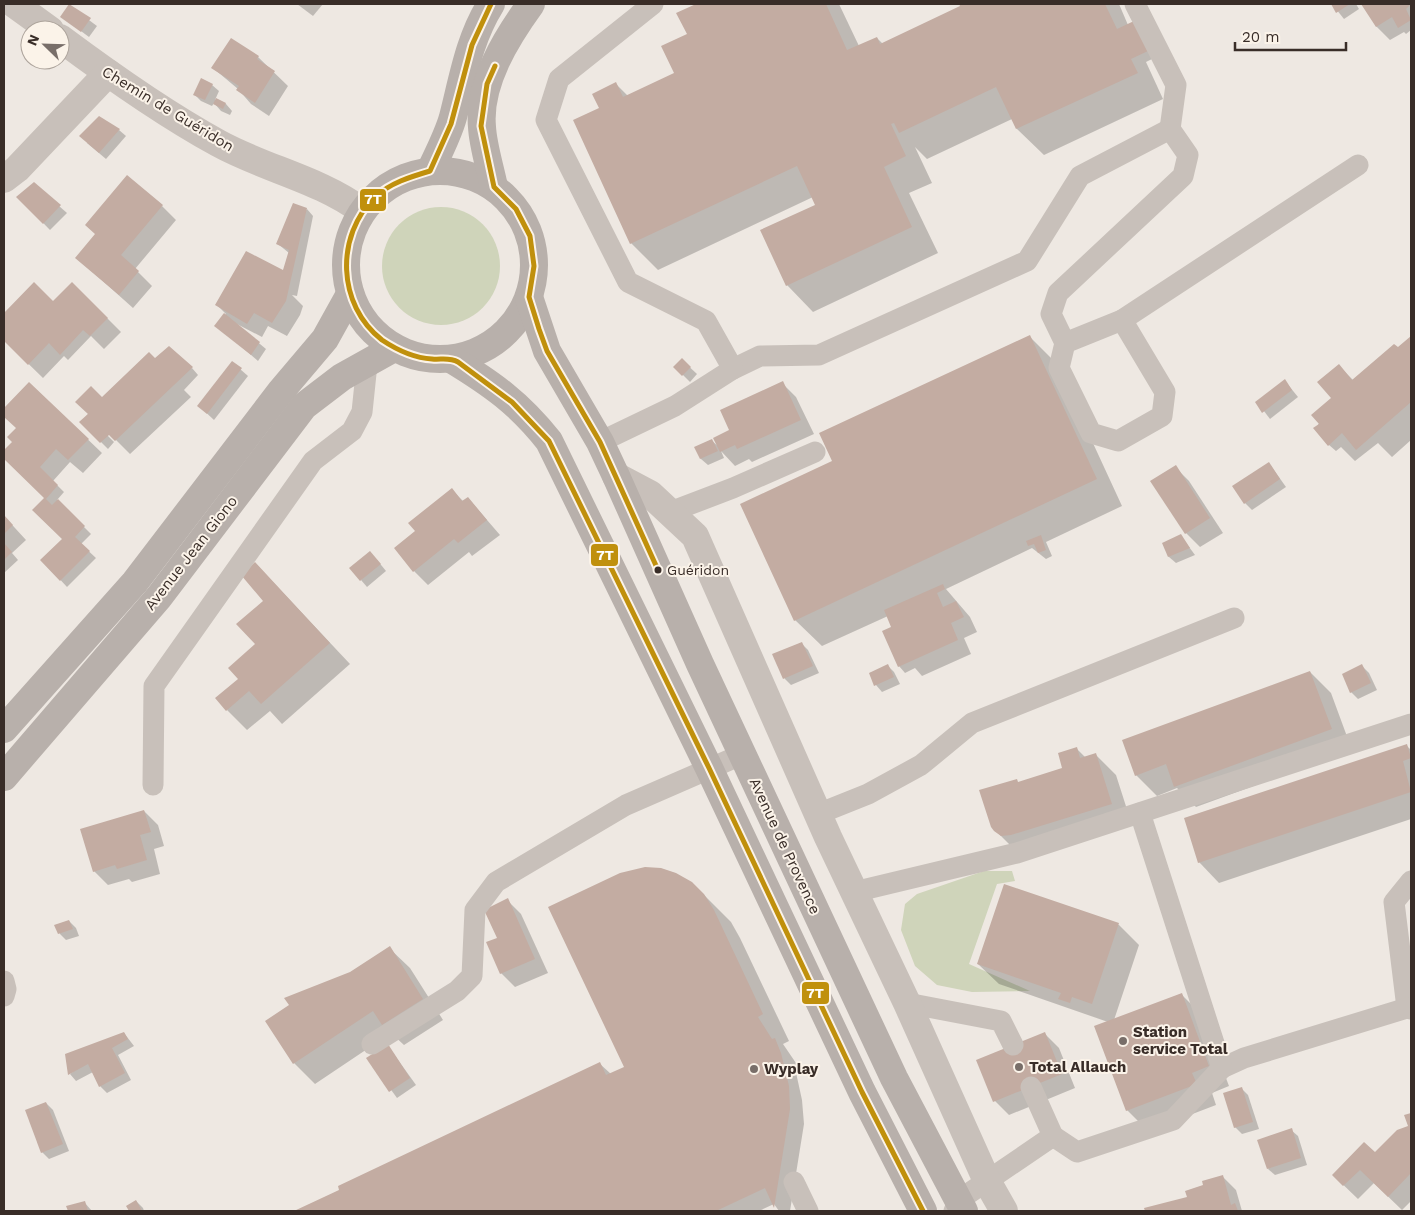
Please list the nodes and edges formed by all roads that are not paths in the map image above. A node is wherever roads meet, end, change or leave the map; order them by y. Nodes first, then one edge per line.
1 (14, 4) edge
2 (491, 4) edge
3 (531, 4) edge
4 (653, 4) edge
5 (1135, 4) edge
6 (36, 20) edge
7 (70, 46) edge
8 (108, 74) junction
9 (1170, 129) junction
10 (1358, 165) dead end
11 (430, 171) junction
12 (4, 179) edge
13 (494, 187) junction
14 (362, 211) junction
15 (350, 294) junction
16 (529, 296) junction
17 (1122, 320) junction
18 (1065, 343) junction
19 (394, 348) junction
20 (451, 359) junction
21 (367, 364) junction
22 (733, 369) junction
23 (600, 442) junction
24 (815, 452) dead end
25 (616, 476) junction
26 (670, 512) junction
27 (1234, 618) dead end
28 (1411, 724) edge
29 (4, 729) edge
30 (742, 754) junction
31 (709, 768) junction
32 (4, 777) edge
33 (153, 785) dead end
34 (1140, 812) junction
35 (818, 814) junction
36 (1411, 881) edge
37 (854, 892) junction
38 (1405, 927) edge
39 (4, 982) edge
40 (4, 996) edge
41 (907, 1003) junction
42 (1409, 1009) edge
43 (372, 1044) dead end
44 (1013, 1045) dead end
45 (1222, 1068) junction
46 (1031, 1086) dead end
47 (1053, 1136) junction
48 (987, 1181) junction
49 (794, 1182) dead end
50 (959, 1208) edge
51 (808, 1211) edge
52 (923, 1211) edge
53 (1004, 1211) edge

1 - 6 street
2 - 11 main road
3 - 13 main road
4 - 22 lane
5 - 9 lane
7 - 8 street, Chemin de Guéridon
8 - 12 street
8 - 14 street, Chemin de Guéridon
9 - 18 lane
9 - 22 lane
10 - 17 lane
11 - 13 main road
11 - 14 main road
13 - 16 main road
14 - 15 main road
15 - 19 main road
15 - 29 main road, Avenue Jean Giono
16 - 20 main road
16 - 23 main road, Avenue de Provence
17 - 18 lane
17 - 18 lane
19 - 20 main road
19 - 21 main road, Avenue Jean Giono
20 - 31 main road
21 - 32 main road, Avenue Jean Giono
21 - 33 lane
22 - 23 lane
23 - 25 main road, Avenue de Provence
24 - 26 lane
25 - 26 street
25 - 30 main road, Avenue de Provence
26 - 35 street
27 - 35 lane
28 - 34 lane
30 - 31 lane
30 - 50 main road, Avenue de Provence
31 - 43 lane
31 - 52 main road
34 - 37 lane
34 - 45 lane
35 - 37 street
36 - 38 lane
37 - 41 street
38 - 42 lane
39 - 40 lane
41 - 44 lane
41 - 48 street
42 - 45 lane
45 - 47 lane
46 - 47 lane
47 - 48 lane
48 - 50 lane
48 - 53 street
49 - 51 lane

